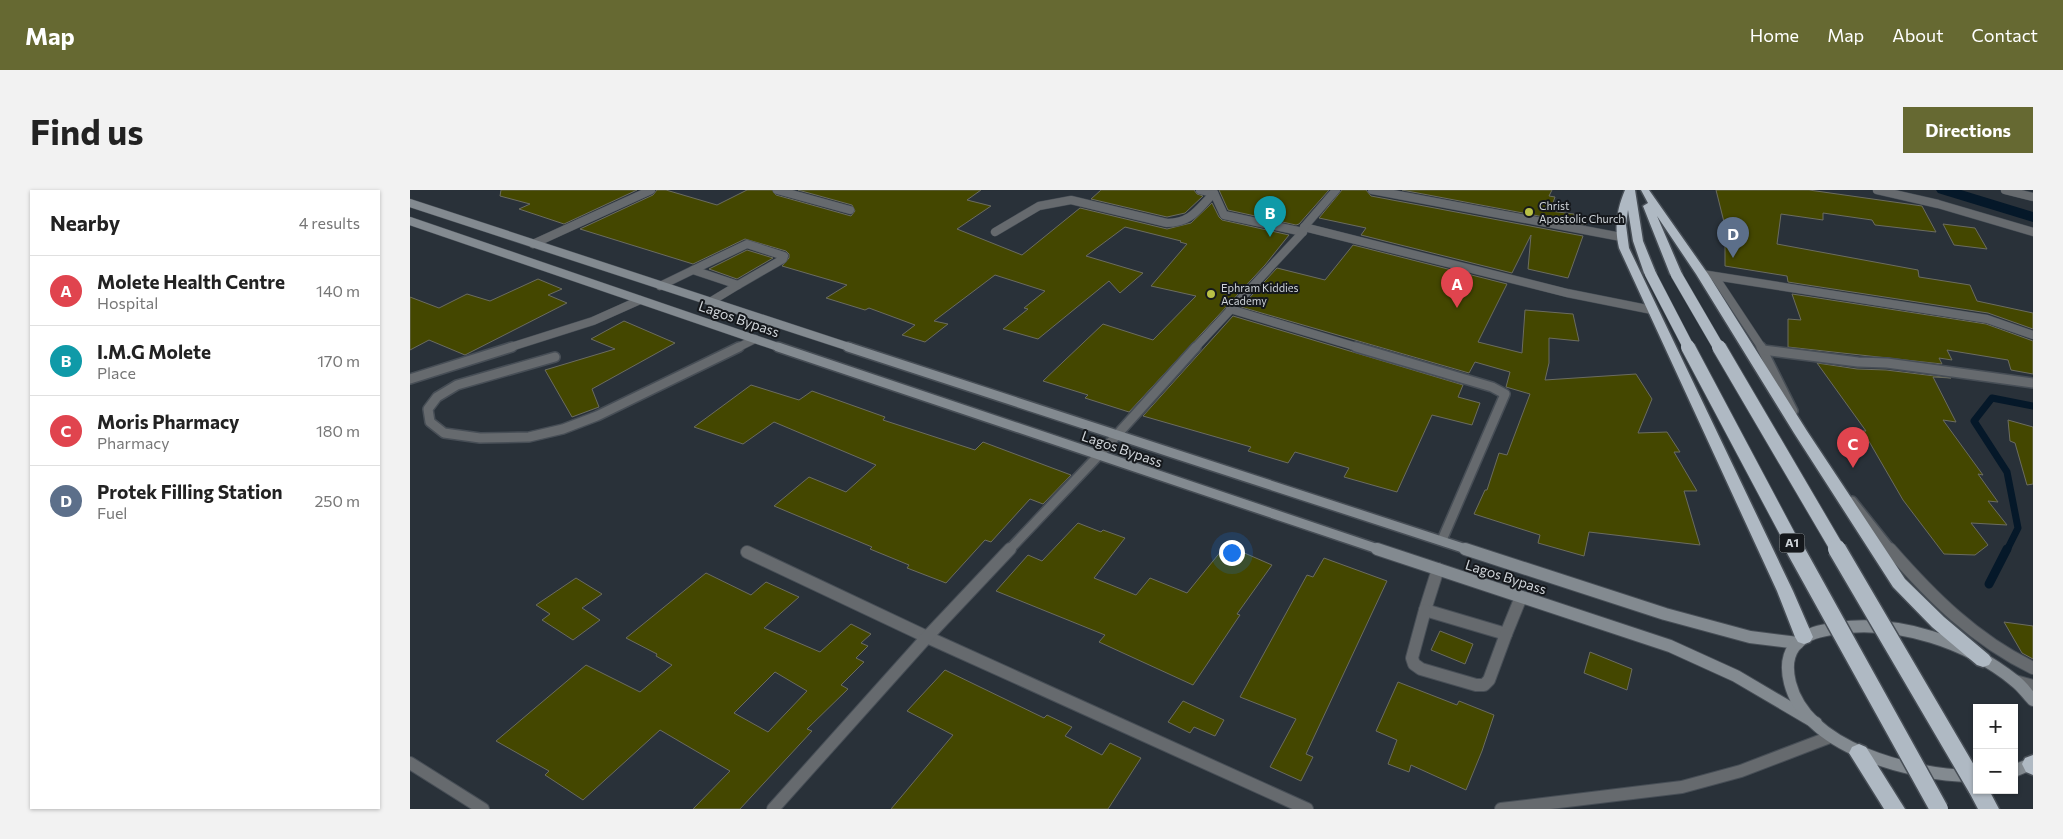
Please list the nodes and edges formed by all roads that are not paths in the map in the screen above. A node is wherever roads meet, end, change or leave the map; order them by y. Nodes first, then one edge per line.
1 (651, 190) edge
2 (777, 190) edge
3 (1200, 190) edge
4 (1336, 190) edge
5 (1372, 190) edge
6 (1630, 190) edge
7 (1878, 190) edge
8 (2005, 190) edge
9 (1645, 191) edge
10 (1214, 192) junction
11 (2033, 197) edge
12 (410, 203) edge
13 (850, 210) dead end
14 (410, 221) edge
15 (1303, 229) junction
16 (995, 232) dead end
17 (2033, 232) edge
18 (1621, 237) junction
19 (533, 244) junction
20 (693, 270) junction
21 (1708, 275) junction
22 (738, 285) junction
23 (660, 286) junction
24 (640, 300) junction
25 (710, 302) junction
26 (1230, 310) junction
27 (1652, 310) junction
28 (2033, 335) edge
29 (755, 339) junction
30 (1763, 350) junction
31 (555, 357) dead end
32 (410, 379) edge
33 (2033, 384) edge
34 (1116, 434) junction
35 (1804, 437) junction
36 (1098, 456) junction
37 (1442, 540) junction
38 (747, 552) dead end
39 (1438, 569) junction
40 (1521, 597) junction
41 (1425, 610) junction
42 (1506, 634) junction
43 (927, 637) junction
44 (1801, 640) junction
45 (1983, 660) junction
46 (2033, 668) edge
47 (2015, 681) junction
48 (2033, 686) edge
49 (2033, 700) edge
50 (1816, 723) junction
51 (1830, 737) junction
52 (1859, 753) junction
53 (410, 763) edge
54 (2033, 764) edge
55 (2018, 769) edge
56 (1973, 775) edge
57 (1973, 782) edge
58 (1980, 794) edge
59 (483, 809) edge
60 (772, 809) edge
61 (1308, 809) edge
62 (1500, 809) edge
63 (1895, 809) edge
64 (1939, 809) edge
65 (1989, 809) edge

1 - 19 street
2 - 13 street
3 - 10 street
4 - 15 street
5 - 18 street
6 - 18 highway
6 - 64 highway, A1, bridge
7 - 17 street
8 - 11 street
9 - 21 highway
9 - 57 highway, A1, bridge
10 - 15 street
10 - 16 street
12 - 19 main road, Lagos Bypass
14 - 24 main road, Lagos Bypass
15 - 26 street
15 - 27 street
18 - 27 highway
19 - 23 main road, Lagos Bypass
20 - 22 street
20 - 22 street
20 - 23 street
21 - 28 street
21 - 30 street
21 - 35 highway
22 - 25 street
23 - 25 main road, Lagos Bypass
24 - 29 main road, Lagos Bypass
24 - 32 street
25 - 34 main road, Lagos Bypass
26 - 34 street
26 - 37 street
27 - 44 highway
29 - 31 street
29 - 36 main road, Lagos Bypass
30 - 33 street
30 - 35 street
34 - 36 street
34 - 37 main road, Lagos Bypass
35 - 45 highway
35 - 46 street
36 - 39 main road, Lagos Bypass
36 - 43 street
37 - 44 main road, Lagos Bypass
38 - 43 street
39 - 40 main road, Lagos Bypass
39 - 41 street
40 - 42 street
40 - 50 main road, Lagos Bypass
41 - 42 street
41 - 42 street
43 - 60 street
43 - 61 street
44 - 45 main road
44 - 50 main road
45 - 47 main road
47 - 48 street
47 - 49 main road
50 - 51 main road
51 - 52 main road
51 - 62 street
52 - 56 main road
52 - 63 highway
53 - 59 street
54 - 55 main road
58 - 65 highway, A1

